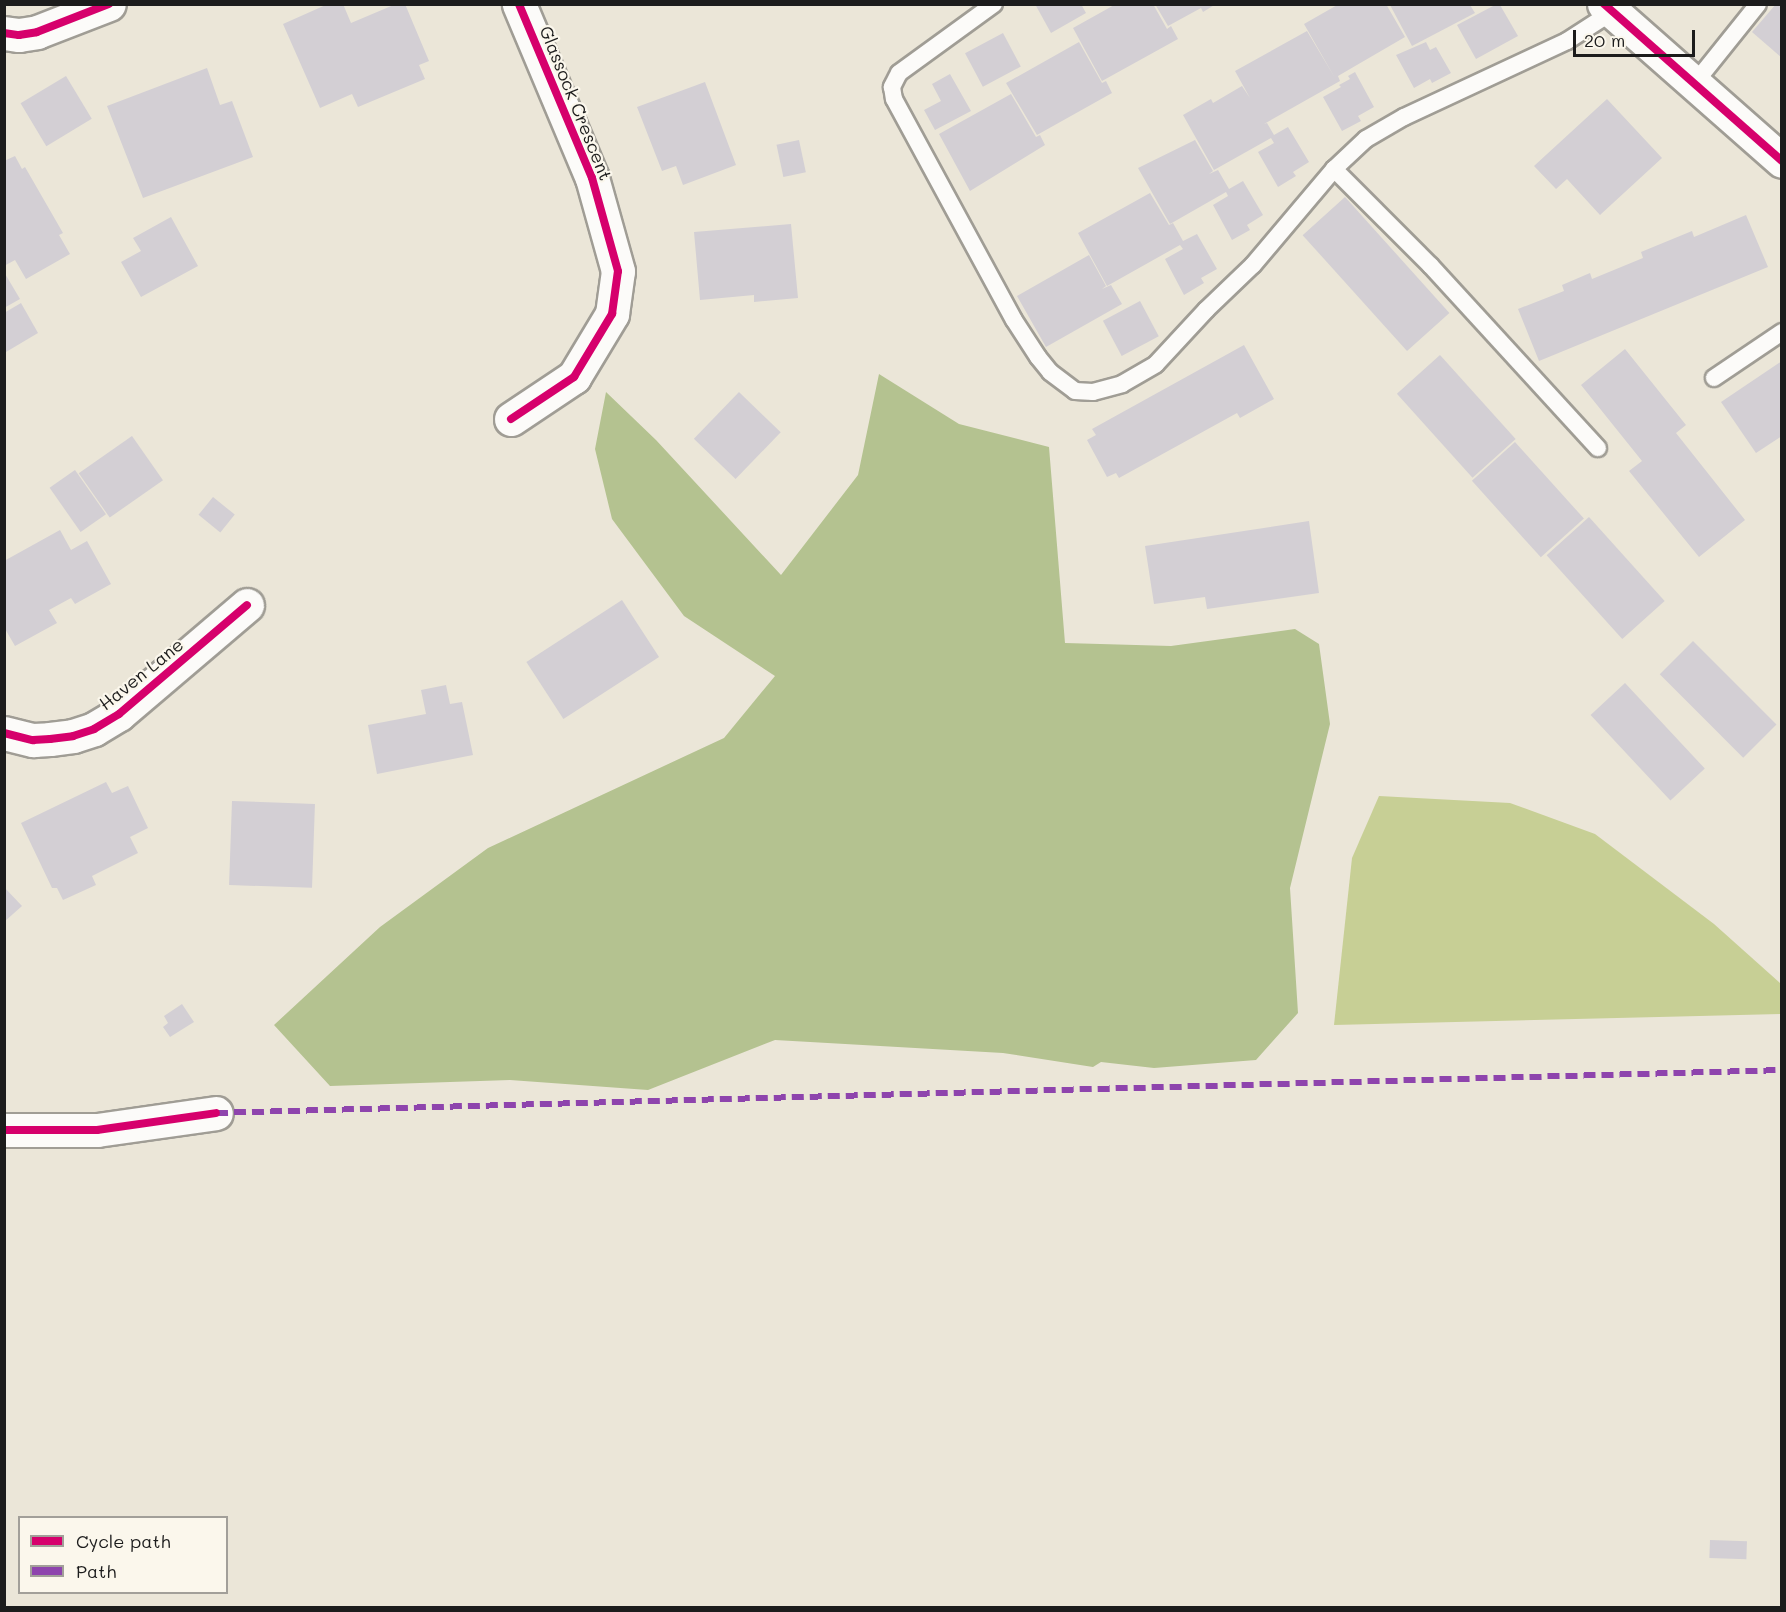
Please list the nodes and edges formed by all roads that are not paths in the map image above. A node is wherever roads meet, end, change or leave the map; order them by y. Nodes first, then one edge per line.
1 (109, 4) edge
2 (519, 4) edge
3 (993, 4) edge
4 (1758, 4) edge
5 (1608, 8) edge
6 (4, 33) edge
7 (1694, 84) junction
8 (1782, 161) edge
9 (1334, 169) junction
10 (1782, 332) edge
11 (1714, 378) dead end
12 (510, 419) dead end
13 (1598, 448) dead end
14 (247, 605) dead end
15 (4, 732) edge
16 (216, 1113) dead end
17 (4, 1130) edge

1 - 6 street
2 - 12 street, Glassock Crescent
3 - 9 lane
4 - 7 lane
5 - 7 street
5 - 9 lane
7 - 8 street
9 - 13 lane
10 - 11 lane
14 - 15 street, Haven Lane
16 - 17 street

